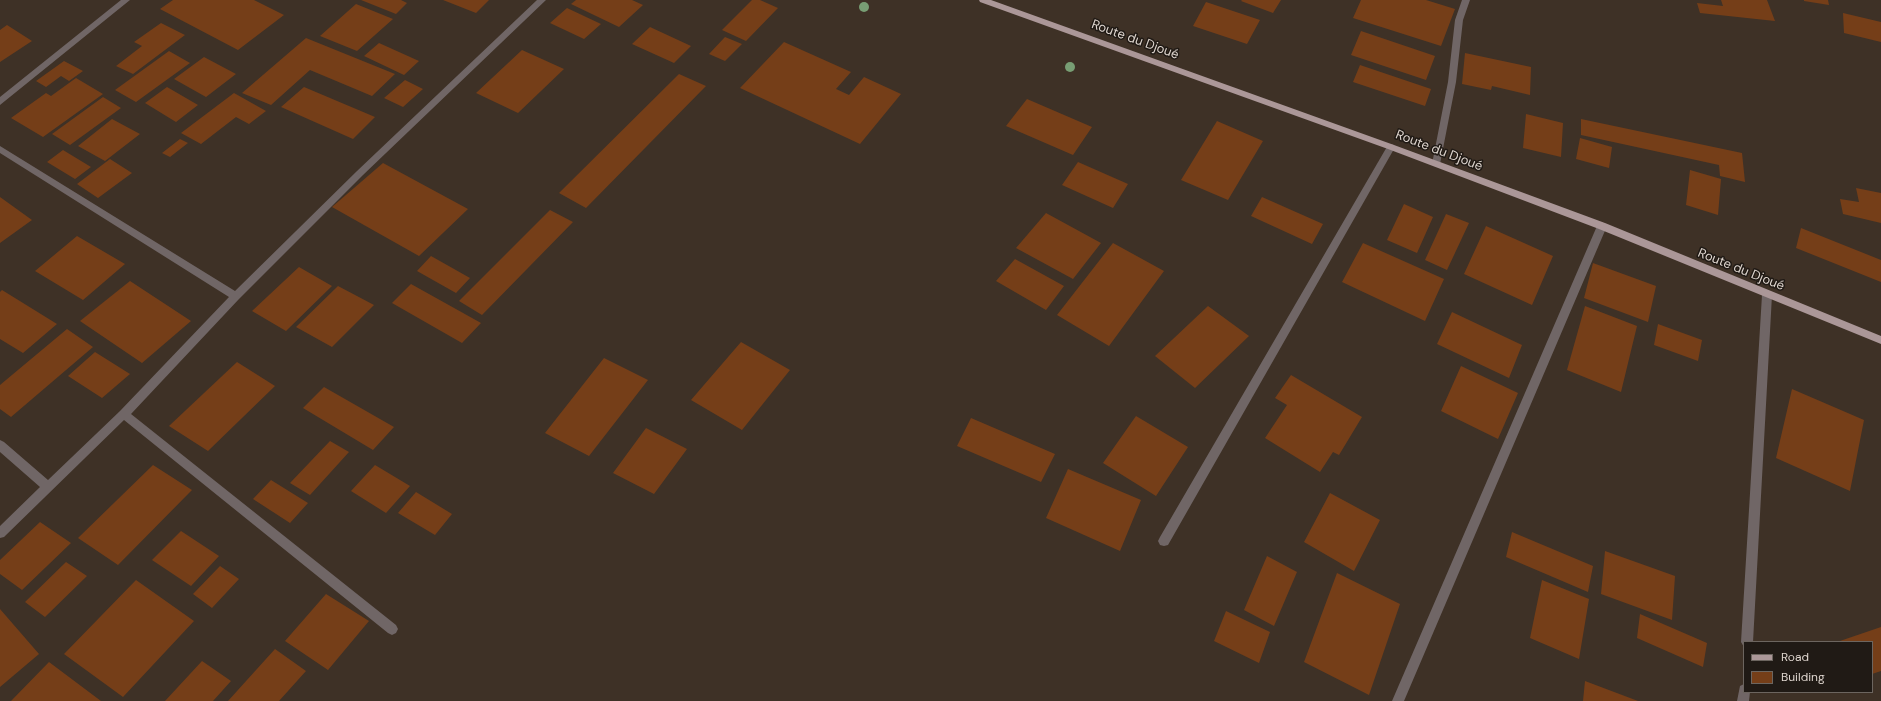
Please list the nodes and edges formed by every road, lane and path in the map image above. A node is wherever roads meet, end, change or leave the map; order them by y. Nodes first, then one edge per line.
1 (126, 0) edge
2 (542, 0) edge
3 (983, 0) edge
4 (1466, 0) edge
5 (0, 102) edge
6 (1391, 147) junction
7 (0, 149) edge
8 (1436, 164) junction
9 (1602, 226) junction
10 (1767, 294) junction
11 (236, 296) junction
12 (1881, 340) edge
13 (124, 414) junction
14 (0, 445) edge
15 (48, 487) junction
16 (0, 533) edge
17 (1164, 541) dead end
18 (392, 629) dead end
19 (1747, 641) edge
20 (1398, 701) edge

1 - 5 street
2 - 11 street
3 - 6 main road, Route du Djoué
4 - 8 street
6 - 8 main road, Route du Djoué
6 - 17 street
7 - 11 street
8 - 9 main road, Route du Djoué
9 - 10 main road, Route du Djoué
9 - 20 street
10 - 12 main road, Route du Djoué
10 - 19 street
11 - 13 street
13 - 15 street
13 - 18 street
14 - 15 street
15 - 16 street

